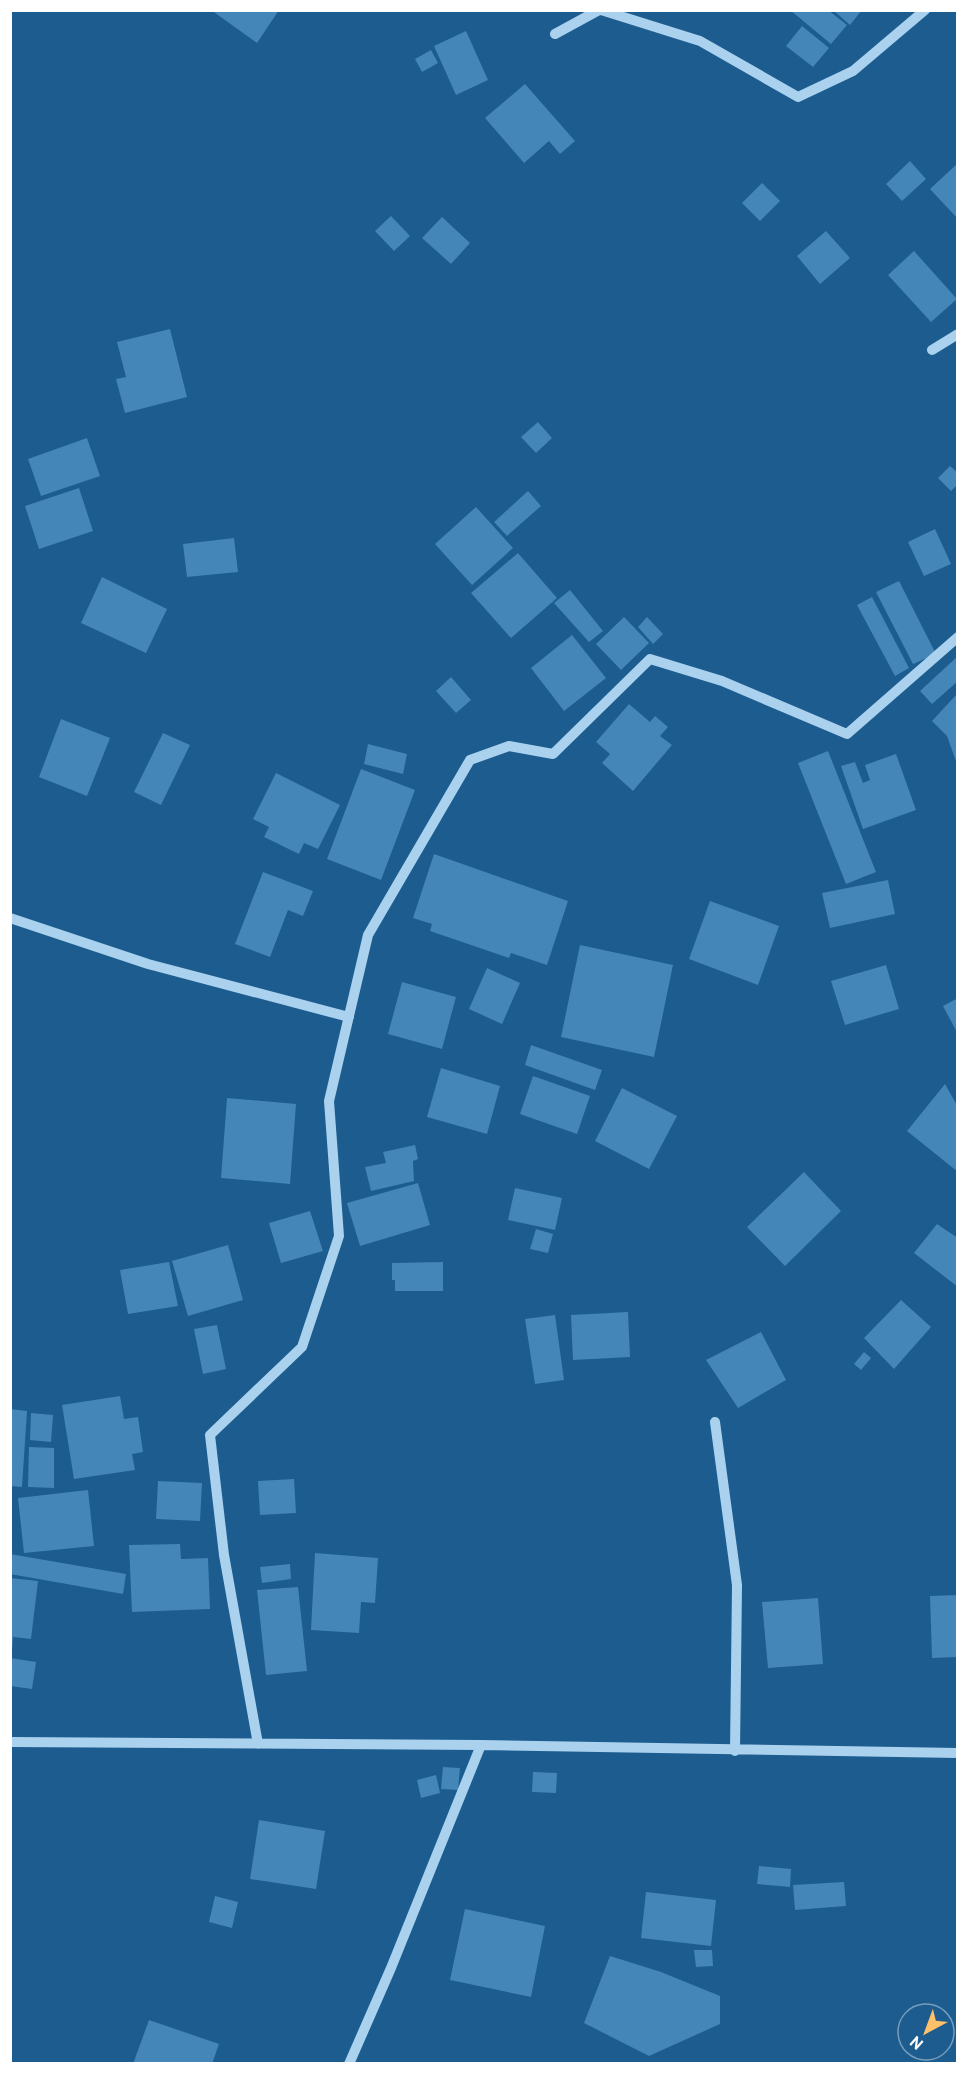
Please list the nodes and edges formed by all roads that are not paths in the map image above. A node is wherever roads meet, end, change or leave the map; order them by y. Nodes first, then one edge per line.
1 (600, 10) edge
2 (925, 10) edge
3 (555, 34) dead end
4 (957, 334) edge
5 (932, 350) dead end
6 (957, 637) edge
7 (10, 918) edge
8 (349, 1017) junction
9 (715, 1422) dead end
10 (10, 1742) edge
11 (258, 1744) junction
12 (482, 1745) junction
13 (735, 1751) junction
14 (957, 1753) edge
15 (349, 2064) edge

1 - 2 street
1 - 3 street
4 - 5 street
6 - 8 street
7 - 8 street
8 - 11 street
9 - 13 street
10 - 11 street
11 - 12 street
12 - 13 street
12 - 15 street
13 - 14 street

